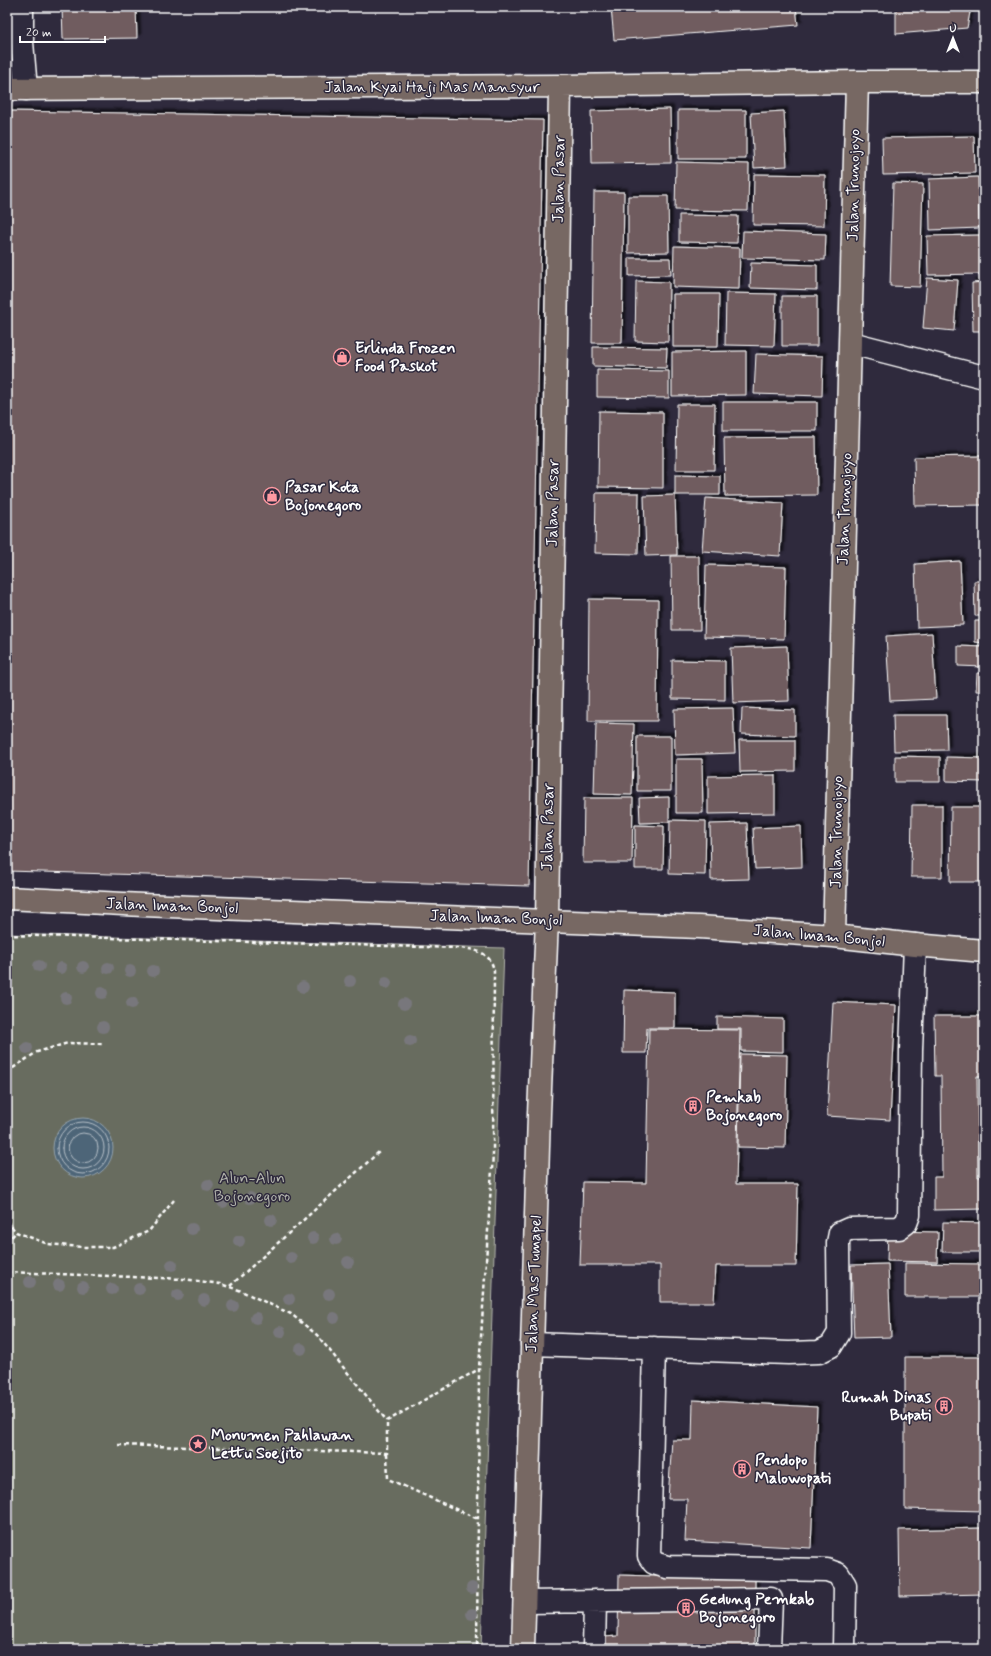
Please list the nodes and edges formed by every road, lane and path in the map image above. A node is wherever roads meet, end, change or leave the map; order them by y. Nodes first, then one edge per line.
1 (22, 7) edge
2 (857, 82) junction
3 (984, 82) edge
4 (560, 86) junction
5 (17, 89) edge
6 (850, 343) junction
7 (984, 377) edge
8 (7, 898) edge
9 (547, 920) junction
10 (7, 935) edge
11 (834, 936) junction
12 (915, 946) junction
13 (984, 952) edge
14 (102, 1044) dead end
15 (7, 1072) edge
16 (379, 1152) dead end
17 (174, 1200) dead end
18 (7, 1221) edge
19 (16, 1232) junction
20 (7, 1242) edge
21 (7, 1272) edge
22 (230, 1287) junction
23 (532, 1344) junction
24 (654, 1348) junction
25 (479, 1368) junction
26 (387, 1421) junction
27 (118, 1445) dead end
28 (387, 1453) junction
29 (478, 1519) junction
30 (595, 1601) junction
31 (525, 1602) junction
32 (476, 1649) edge
33 (524, 1649) edge
34 (594, 1649) edge
35 (769, 1649) edge
36 (844, 1649) edge

1 - 5 street
2 - 3 main road, Jalan Kyai Haji Mas Mansyur
2 - 4 main road, Jalan Kyai Haji Mas Mansyur
2 - 6 main road, Jalan Trunojoyo
4 - 5 main road, Jalan Kyai Haji Mas Mansyur
4 - 9 main road, Jalan Pasar
6 - 7 street
6 - 11 main road, Jalan Trunojoyo
8 - 9 main road, Jalan Imam Bonjol
9 - 11 main road, Jalan Imam Bonjol
9 - 23 main road, Jalan Mas Tumapel
10 - 25 path
11 - 12 main road, Jalan Imam Bonjol
12 - 13 main road, Jalan Imam Bonjol
12 - 24 street
14 - 15 path
16 - 22 path
17 - 19 path
18 - 19 path
19 - 20 path
21 - 22 path
22 - 26 path
23 - 24 street
23 - 31 main road, Jalan Mas Tumapel
24 - 36 street
25 - 26 path
25 - 29 path
26 - 28 path
27 - 28 path
28 - 29 path
29 - 32 path
30 - 31 street
30 - 34 street
30 - 35 street
31 - 33 main road, Jalan Mas Tumapel

